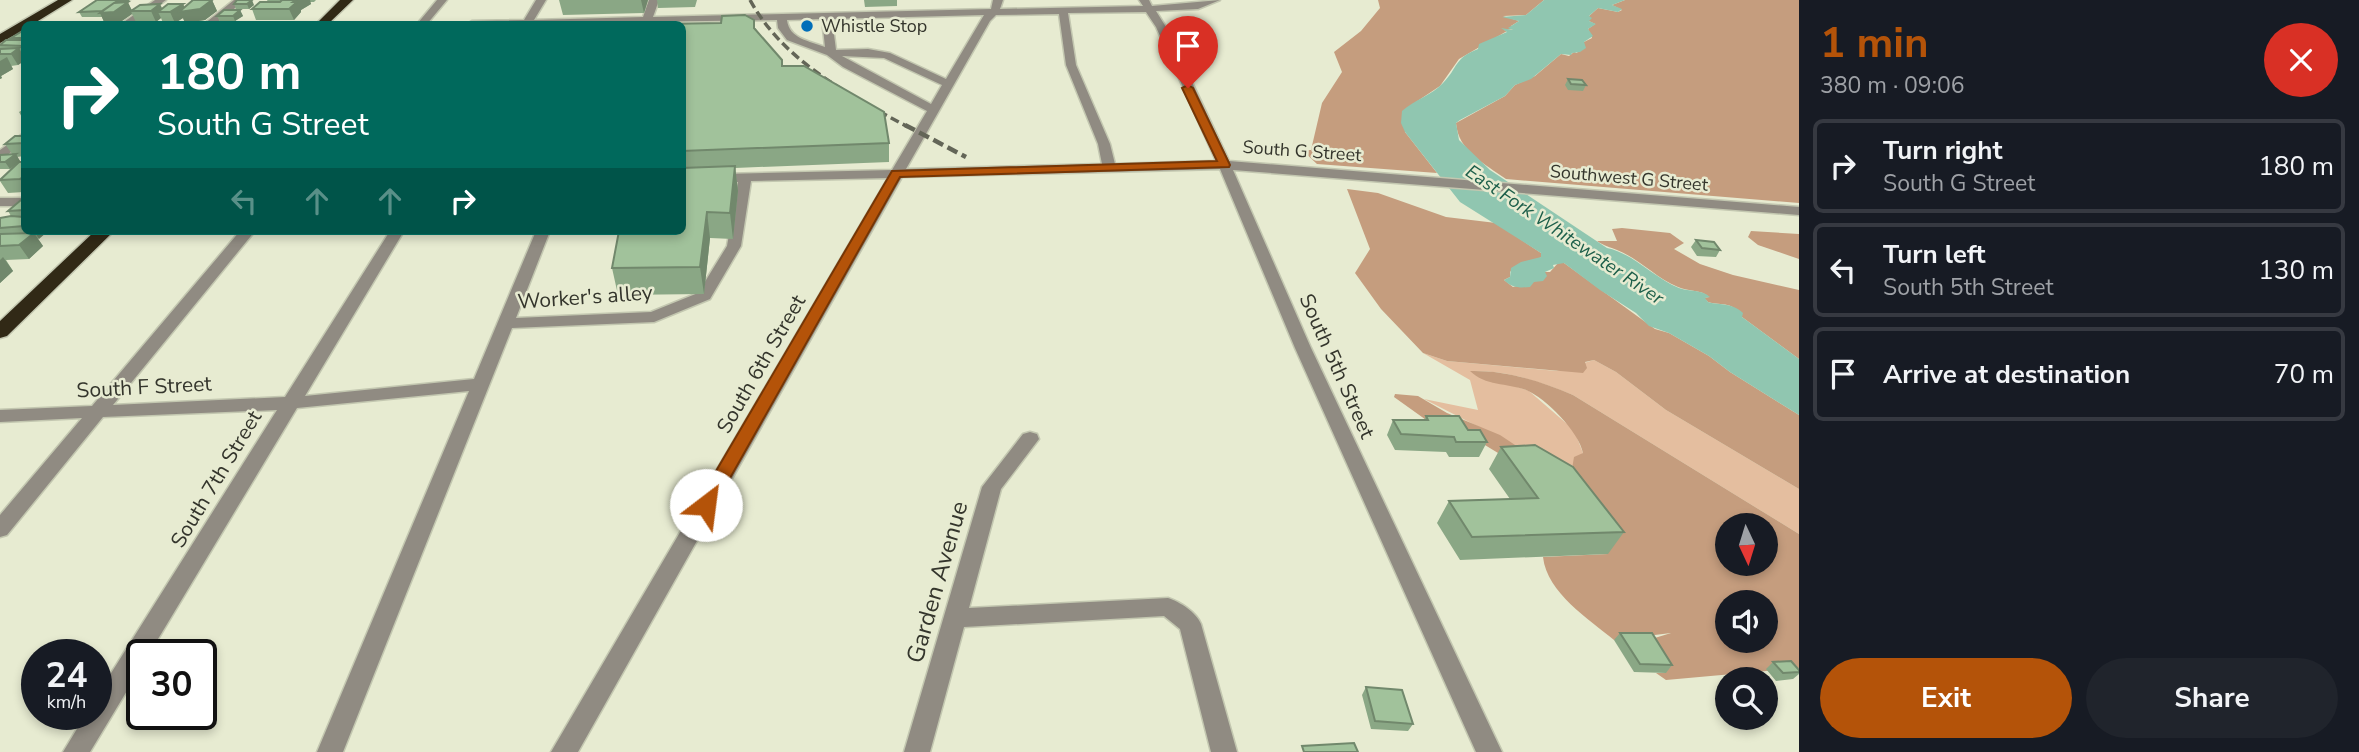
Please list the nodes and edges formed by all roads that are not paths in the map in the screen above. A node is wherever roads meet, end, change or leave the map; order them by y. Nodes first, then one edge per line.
1 (65, 0) edge
2 (161, 0) edge
3 (240, 0) edge
4 (347, 0) edge
5 (442, 0) edge
6 (541, 0) edge
7 (654, 0) edge
8 (904, 0) edge
9 (1215, 0) edge
10 (1147, 4) edge
11 (997, 5) edge
12 (1090, 5) edge
13 (1198, 6) junction
14 (1063, 10) junction
15 (909, 13) junction
16 (827, 15) junction
17 (782, 16) junction
18 (647, 19) junction
19 (31, 21) edge
20 (130, 21) edge
21 (213, 21) edge
22 (325, 21) edge
23 (424, 21) edge
24 (528, 21) edge
25 (634, 21) edge
26 (1168, 23) junction
27 (21, 27) edge
28 (21, 35) edge
29 (3, 37) edge
30 (831, 52) junction
31 (949, 83) junction
32 (933, 110) junction
33 (21, 139) edge
34 (0, 156) edge
35 (1224, 165) junction
36 (1109, 166) junction
37 (896, 173) junction
38 (745, 177) junction
39 (686, 179) edge
40 (1456, 183) joint
41 (0, 202) edge
42 (21, 202) edge
43 (1799, 211) edge
44 (101, 235) edge
45 (245, 235) edge
46 (395, 235) edge
47 (541, 235) edge
48 (506, 323) junction
49 (0, 332) edge
50 (481, 384) junction
51 (290, 403) junction
52 (97, 412) junction
53 (0, 416) edge
54 (1030, 439) dead end
55 (0, 529) edge
56 (954, 618) junction
57 (76, 752) edge
58 (330, 752) edge
59 (564, 752) edge
60 (917, 752) edge
61 (1224, 752) edge
62 (1489, 752) edge

1 - 19 highway
2 - 20 street
3 - 21 street
4 - 22 highway
5 - 23 street
6 - 24 street
7 - 18 street
8 - 15 street
9 - 13 street
10 - 12 street
10 - 13 street
10 - 26 street, South 5th Street
11 - 14 street
11 - 15 street
11 - 31 street, South 6th Street
12 - 14 street
13 - 26 street
14 - 36 street
15 - 16 street
16 - 17 street
16 - 30 street
17 - 18 street
17 - 30 street
18 - 25 street
26 - 35 street, South 5th Street
27 - 29 highway
28 - 29 street
30 - 31 street
30 - 32 street
31 - 32 street, South 6th Street
32 - 37 street, South 6th Street
33 - 34 street
35 - 36 street, South G Street
35 - 40 street, South G Street
35 - 62 street, South 5th Street
36 - 37 street, South G Street
37 - 38 street, South G Street
37 - 59 street, South 6th Street
38 - 39 street, South G Street
38 - 48 street, Worker's alley
40 - 43 street, Southwest G Street
41 - 42 street
44 - 49 highway
45 - 52 street
46 - 51 street, South 7th Street
47 - 48 street
48 - 50 street
50 - 51 street, South F Street
50 - 58 street
51 - 52 street, South F Street
51 - 57 street, South 7th Street
52 - 53 street, South F Street
52 - 55 street
54 - 56 street, Garden Avenue
56 - 60 street, Garden Avenue
56 - 61 street

